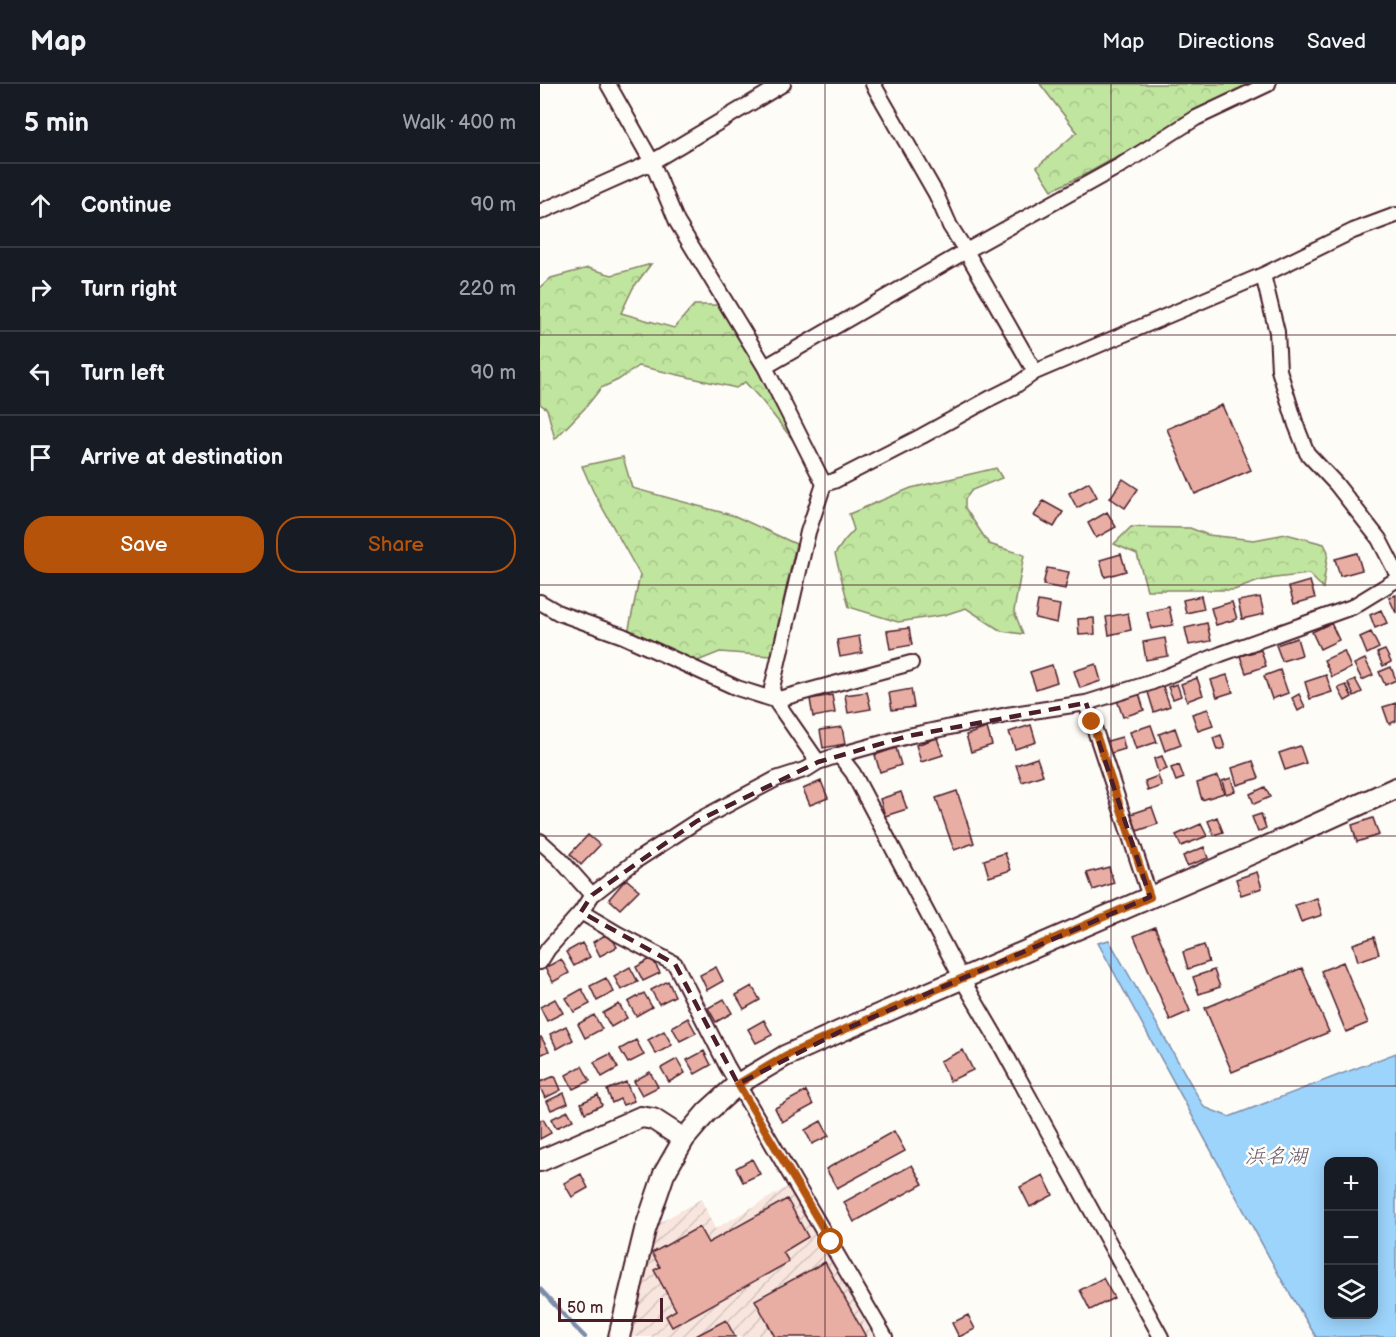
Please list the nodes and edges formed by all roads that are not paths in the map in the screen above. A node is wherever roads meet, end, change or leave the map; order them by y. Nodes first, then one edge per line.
1 (608, 84) edge
2 (783, 84) edge
3 (873, 84) edge
4 (1268, 84) edge
5 (652, 162) junction
6 (540, 212) edge
7 (1396, 215) edge
8 (966, 251) junction
9 (1263, 275) junction
10 (765, 367) junction
11 (1035, 372) junction
12 (824, 484) junction
13 (1396, 572) edge
14 (1396, 580) edge
15 (540, 602) edge
16 (559, 613) junction
17 (540, 616) edge
18 (911, 663) dead end
19 (775, 700) junction
20 (1086, 703) junction
21 (839, 755) junction
22 (818, 762) junction
23 (1396, 788) edge
24 (540, 841) edge
25 (592, 895) junction
26 (1150, 897) junction
27 (581, 912) junction
28 (540, 962) edge
29 (962, 979) junction
30 (738, 1084) junction
31 (684, 1139) junction
32 (540, 1161) edge
33 (619, 1337) edge
34 (885, 1337) edge
35 (1161, 1337) edge

1 - 5 street
2 - 5 street
3 - 8 street
4 - 8 street
5 - 6 street
5 - 10 street
7 - 9 street
8 - 10 street
8 - 11 street
9 - 11 street
9 - 13 street
10 - 12 street
11 - 12 street
12 - 19 street
14 - 20 street
15 - 16 street
16 - 17 street
16 - 19 street
18 - 19 street
19 - 22 street
20 - 21 street
20 - 26 street
21 - 22 street
21 - 29 street
22 - 25 street
23 - 26 street
24 - 25 street
25 - 27 street
26 - 29 street
27 - 28 street
27 - 30 street
29 - 30 street
29 - 35 street
30 - 31 street
30 - 34 street
31 - 32 street
31 - 33 street

